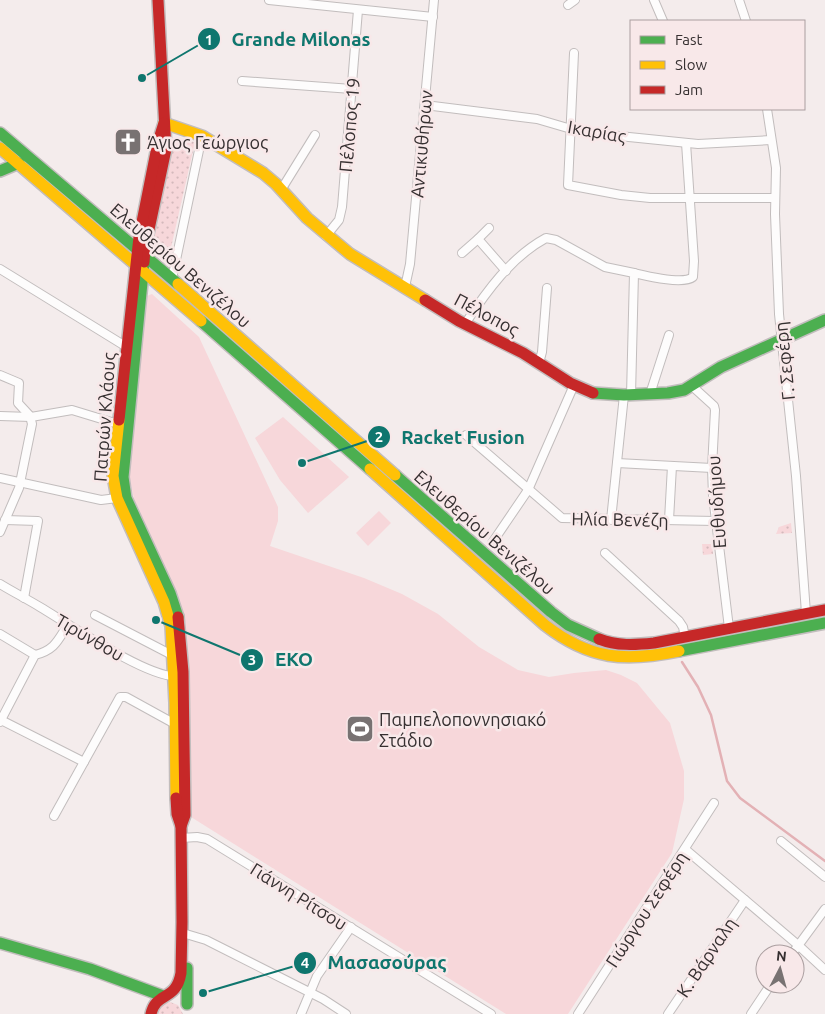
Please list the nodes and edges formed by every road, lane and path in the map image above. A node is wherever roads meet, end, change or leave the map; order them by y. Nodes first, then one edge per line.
1 (158, 0) edge
2 (269, 0) edge
3 (434, 0) edge
4 (654, 0) edge
5 (739, 0) edge
6 (358, 10) junction
7 (433, 17) junction
8 (663, 20) edge
9 (746, 20) edge
10 (574, 53) dead end
11 (242, 81) dead end
12 (352, 89) junction
13 (425, 105) junction
14 (767, 110) edge
15 (164, 123) junction
16 (571, 129) junction
17 (0, 133) edge
18 (314, 135) dead end
19 (202, 136) junction
20 (771, 140) junction
21 (686, 143) junction
22 (0, 148) edge
23 (18, 163) junction
24 (0, 171) edge
25 (281, 190) junction
26 (775, 198) junction
27 (689, 199) junction
28 (489, 228) dead end
29 (326, 236) junction
30 (478, 239) junction
31 (140, 252) junction
32 (462, 253) dead end
33 (139, 268) junction
34 (0, 269) edge
35 (506, 271) junction
36 (634, 273) junction
37 (172, 279) junction
38 (405, 287) junction
39 (547, 288) dead end
40 (825, 320) edge
41 (465, 324) junction
42 (670, 335) dead end
43 (781, 340) junction
44 (131, 349) junction
45 (539, 363) junction
46 (0, 375) edge
47 (574, 385) junction
48 (692, 386) junction
49 (650, 394) junction
50 (627, 395) junction
51 (0, 416) edge
52 (32, 417) junction
53 (118, 424) junction
54 (466, 434) dead end
55 (617, 463) junction
56 (672, 466) junction
57 (712, 468) junction
58 (0, 478) edge
59 (20, 483) junction
60 (528, 490) junction
61 (117, 498) junction
62 (5, 520) junction
63 (612, 520) junction
64 (669, 520) junction
65 (715, 521) junction
66 (0, 532) edge
67 (492, 543) dead end
68 (605, 554) dead end
69 (0, 584) edge
70 (24, 598) junction
71 (825, 610) edge
72 (806, 613) junction
73 (95, 615) dead end
74 (825, 623) edge
75 (68, 626) junction
76 (729, 628) junction
77 (0, 634) edge
78 (685, 637) junction
79 (35, 655) junction
80 (172, 656) junction
81 (178, 674) junction
82 (1, 721) edge
83 (175, 724) junction
84 (84, 762) junction
85 (714, 803) dead end
86 (54, 816) dead end
87 (181, 832) junction
88 (781, 841) dead end
89 (685, 849) junction
90 (825, 878) edge
91 (745, 900) junction
92 (825, 909) edge
93 (182, 922) junction
94 (351, 928) junction
95 (186, 934) junction
96 (0, 943) edge
97 (797, 944) edge
98 (799, 944) edge
99 (805, 951) edge
100 (825, 970) edge
101 (132, 984) junction
102 (310, 993) junction
103 (765, 994) edge
104 (165, 996) junction
105 (190, 1010) edge
106 (754, 1011) edge
107 (151, 1014) edge
108 (301, 1014) edge
109 (346, 1014) edge
110 (490, 1014) edge
111 (578, 1014) edge
112 (668, 1014) edge
113 (763, 1014) edge

1 - 15 main road, Πατρών Κλάους
2 - 6 street
3 - 7 street, Αντικυθήρων
4 - 8 street
5 - 9 street
6 - 7 street
6 - 12 street, Πέλοπος 19
7 - 13 street, Αντικυθήρων
10 - 16 street
11 - 12 street
12 - 29 street, Πέλοπος 19
13 - 16 street, Ικαρίας
13 - 38 street, Αντικυθήρων
14 - 20 street, Γ. Σεφέρη
15 - 19 main road, Πέλοπος
15 - 31 main road, Πατρών Κλάους
16 - 21 street, Ικαρίας
16 - 27 street
17 - 31 main road, Ελευθερίου Βενιζέλου
18 - 25 street
19 - 25 main road, Πέλοπος
19 - 37 street
20 - 21 street, Ικαρίας
20 - 26 street, Γ. Σεφέρη
21 - 27 street
22 - 23 main road, Ελευθερίου Βενιζέλου
23 - 24 main road
23 - 33 main road, Ελευθερίου Βενιζέλου
25 - 29 main road, Πέλοπος
26 - 27 street
26 - 43 street, Γ. Σεφέρη
27 - 36 street
28 - 30 street
29 - 38 main road, Πέλοπος
30 - 32 street
30 - 35 street
31 - 33 main road, Πατρών Κλάους
31 - 37 main road, Ελευθερίου Βενιζέλου
33 - 44 main road, Πατρών Κλάους
33 - 74 main road, Ελευθερίου Βενιζέλου
34 - 44 street
35 - 36 street
35 - 41 street
36 - 50 street
37 - 78 main road, Ελευθερίου Βενιζέλου
38 - 41 main road, Πέλοπος
39 - 45 street
40 - 43 main road, Πέλοπος
41 - 45 main road, Πέλοπος
42 - 49 street
43 - 48 main road, Πέλοπος
43 - 72 street, Γ. Σεφέρη
44 - 53 main road, Πατρών Κλάους
44 - 81 main road, Πατρών Κλάους
45 - 47 main road, Πέλοπος
46 - 52 street
47 - 50 main road, Πέλοπος
47 - 60 street
48 - 49 main road, Πέλοπος
48 - 57 street, Ευθυδήμου
49 - 50 main road, Πέλοπος
50 - 55 street
51 - 52 street
52 - 53 street
52 - 59 street
53 - 61 main road, Πατρών Κλάους
54 - 60 street, Ηλία Βενέζη
55 - 56 street
55 - 63 street
56 - 57 street
56 - 64 street
57 - 65 street, Ευθυδήμου
58 - 59 street
59 - 61 street
59 - 62 street
60 - 63 street, Ηλία Βενέζη
60 - 67 street
61 - 80 main road, Πατρών Κλάους
62 - 66 street
62 - 70 street
63 - 64 street, Ηλία Βενέζη
64 - 65 street, Ηλία Βενέζη
65 - 76 street, Ευθυδήμου
68 - 78 street
69 - 70 street, Τιρύνθου
70 - 75 street, Τιρύνθου
71 - 72 main road, Ελευθερίου Βενιζέλου
72 - 76 main road, Ελευθερίου Βενιζέλου
73 - 80 street
75 - 79 street
75 - 81 street, Τιρύνθου
76 - 78 main road, Ελευθερίου Βενιζέλου
77 - 79 street
79 - 82 street
80 - 81 main road, Πατρών Κλάους
81 - 83 main road, Πατρών Κλάους
81 - 87 main road, Πατρών Κλάους
82 - 84 street
83 - 84 street
83 - 87 main road, Πατρών Κλάους
84 - 86 street
85 - 89 street, Γιώργου Σεφέρη
87 - 93 main road, Πατρών Κλάους
87 - 94 street, Γιάννη Ρίτσου
88 - 90 street
89 - 91 street
89 - 111 street, Γιώργου Σεφέρη
91 - 97 street
91 - 112 street, Κ. Βάρναλη
92 - 98 street
93 - 95 main road
93 - 104 main road
94 - 102 street
94 - 110 street, Γιάννη Ρίτσου
95 - 102 street
95 - 105 main road
96 - 101 main road
99 - 100 street
101 - 104 main road
101 - 107 main road
102 - 108 street
102 - 109 street
103 - 106 street
104 - 105 main road
104 - 107 main road
106 - 113 street

